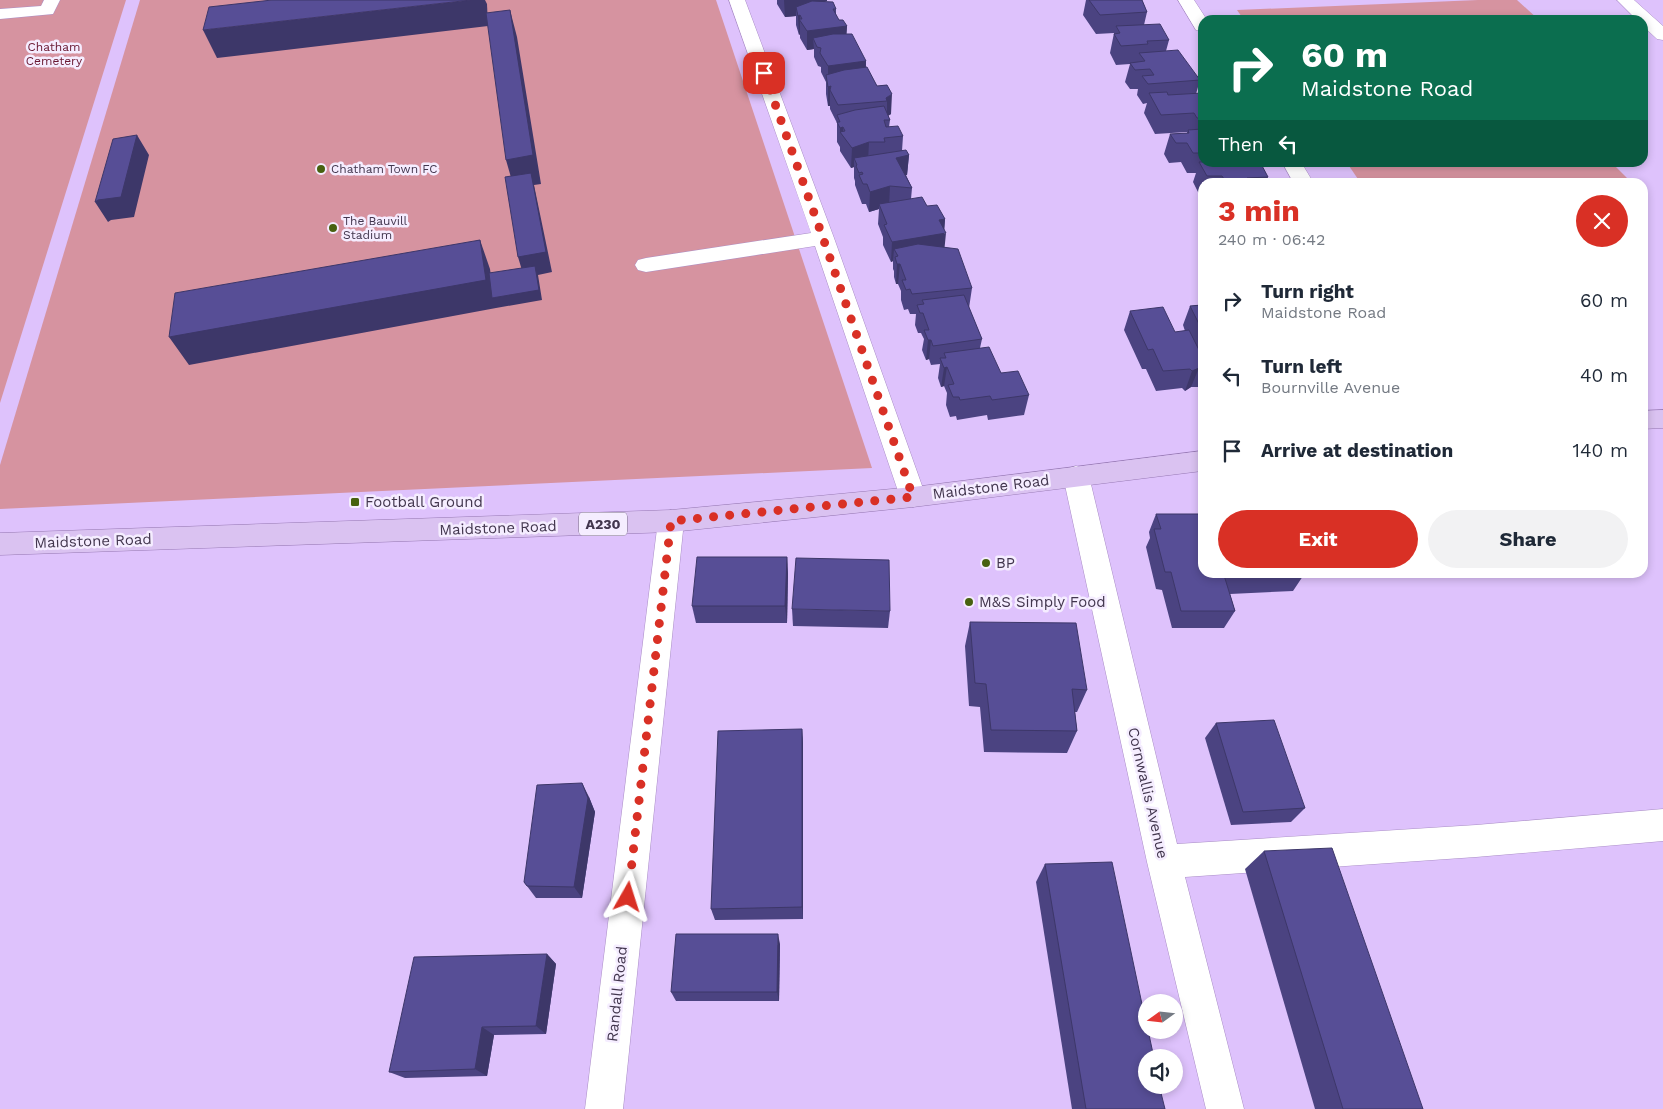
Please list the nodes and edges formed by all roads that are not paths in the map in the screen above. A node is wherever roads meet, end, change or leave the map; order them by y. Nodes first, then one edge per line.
1 (52, 0) edge
2 (737, 0) edge
3 (1186, 0) edge
4 (1625, 0) edge
5 (0, 14) edge
6 (1641, 15) edge
7 (1198, 20) edge
8 (1648, 21) edge
9 (1663, 35) edge
10 (1293, 167) edge
11 (1300, 178) edge
12 (823, 238) junction
13 (646, 265) dead end
14 (1663, 418) edge
15 (1648, 419) edge
16 (1198, 461) edge
17 (1076, 476) junction
18 (913, 497) junction
19 (671, 521) junction
20 (0, 544) edge
21 (1663, 825) edge
22 (1164, 862) junction
23 (604, 1109) edge
24 (1225, 1109) edge

1 - 5 street
2 - 12 street
3 - 7 street
4 - 6 street
8 - 9 street
10 - 11 street
12 - 13 street
12 - 18 street
14 - 15 main road
16 - 17 main road, Maidstone Road / A230
17 - 18 main road, Maidstone Road / A230
17 - 22 street, Cornwallis Avenue
18 - 19 main road, Maidstone Road / A230
19 - 20 main road, Maidstone Road / A230
19 - 23 street, Randall Road
21 - 22 street
22 - 24 street, Cornwallis Avenue

